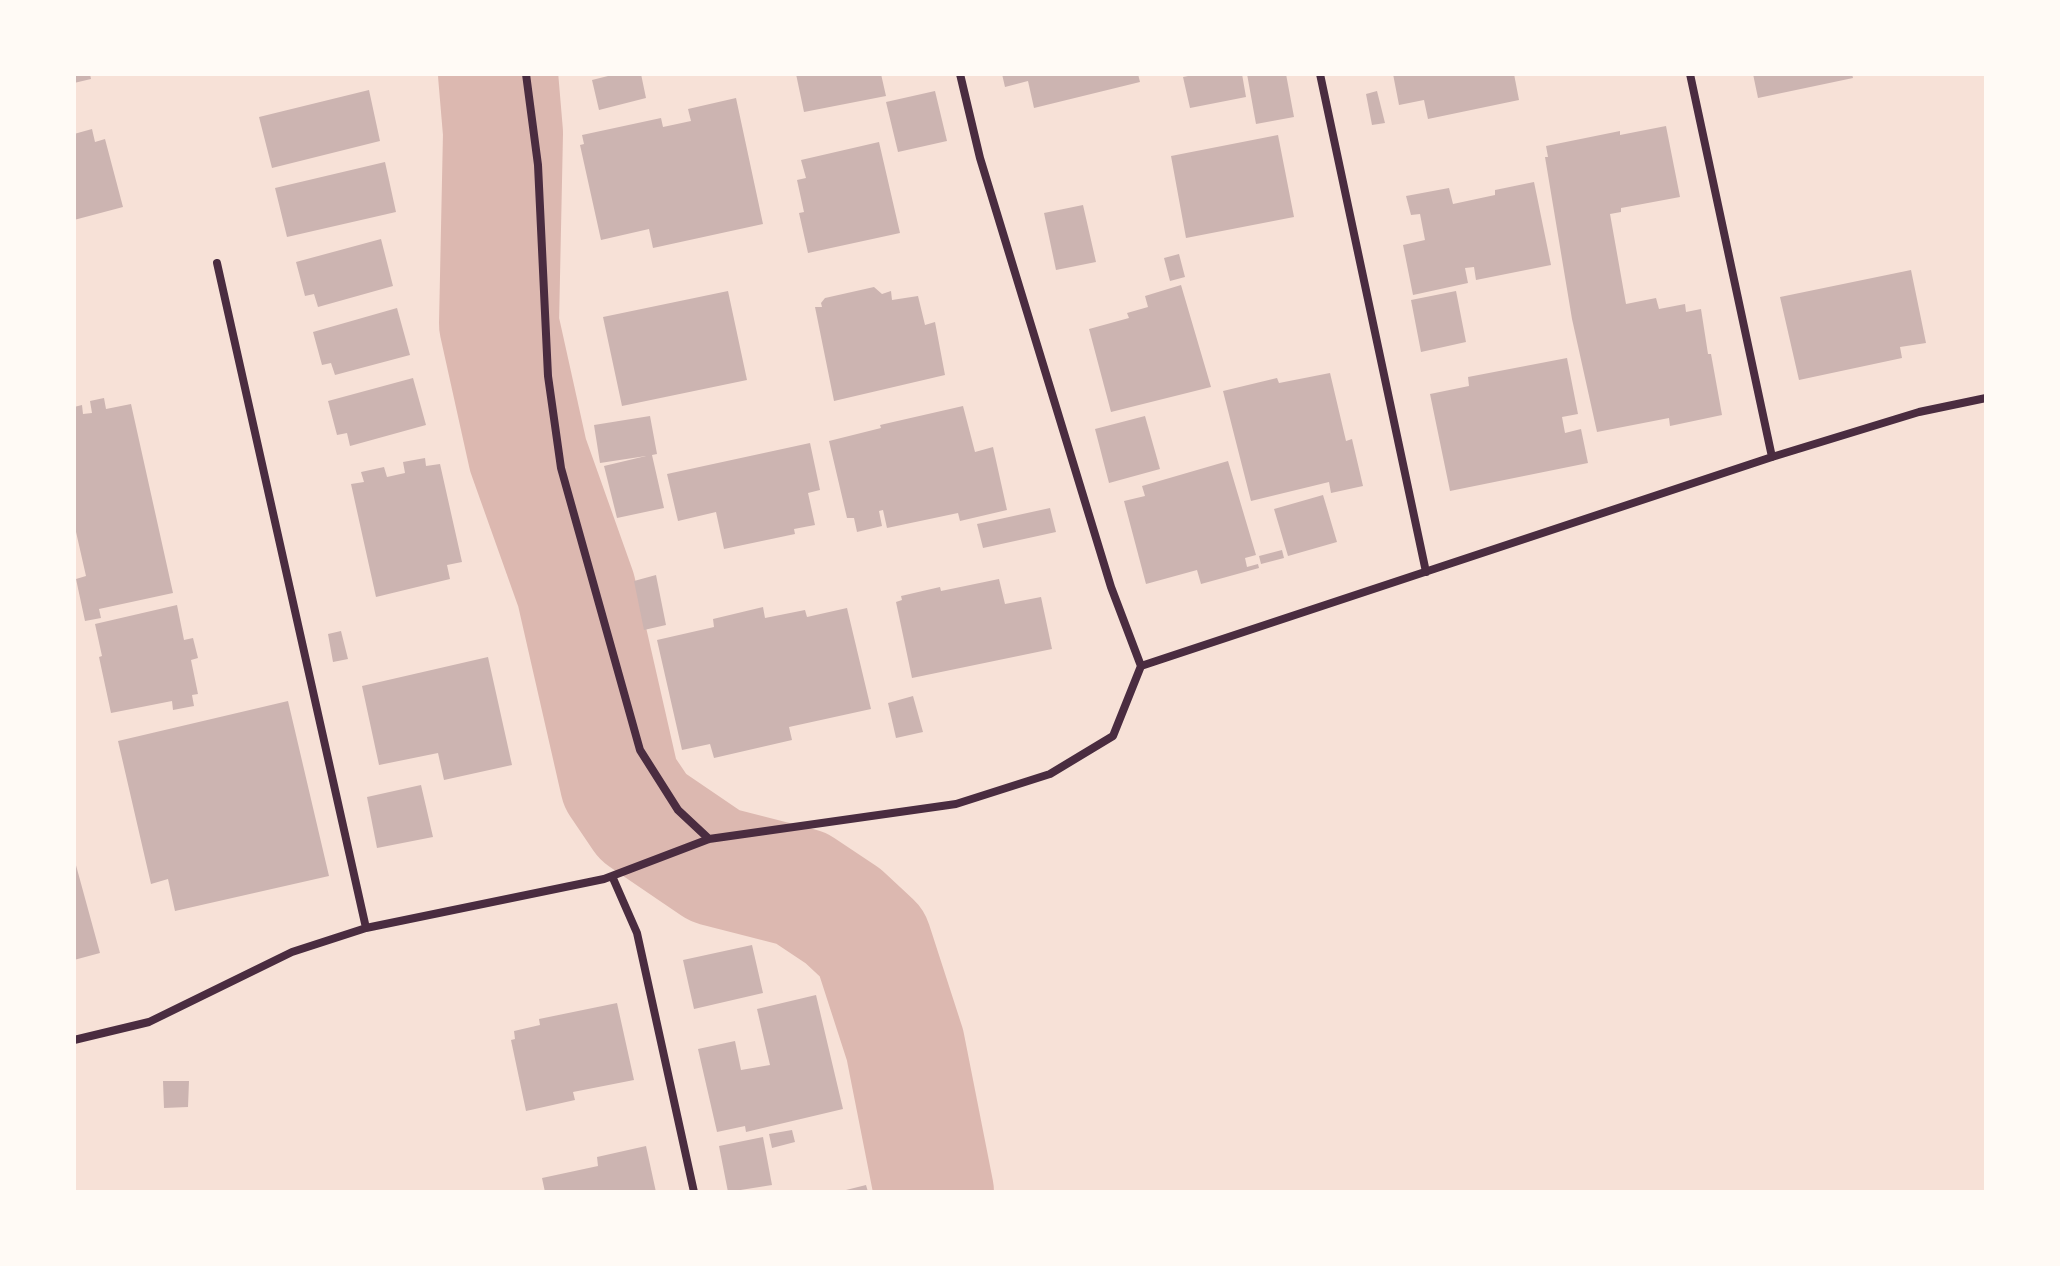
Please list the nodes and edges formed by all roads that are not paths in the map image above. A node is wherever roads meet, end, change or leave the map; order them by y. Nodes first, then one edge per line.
1 (526, 74) edge
2 (960, 74) edge
3 (1320, 74) edge
4 (1690, 74) edge
5 (217, 263) dead end
6 (1986, 398) edge
7 (1772, 457) junction
8 (1426, 572) junction
9 (1141, 666) junction
10 (709, 839) junction
11 (612, 876) junction
12 (366, 928) junction
13 (74, 1040) edge
14 (694, 1192) edge

1 - 10 street
2 - 9 street
3 - 8 street
4 - 7 street
5 - 12 street
6 - 7 street
7 - 8 street
8 - 9 street
9 - 10 street
10 - 11 street
11 - 12 street
11 - 14 street
12 - 13 street

